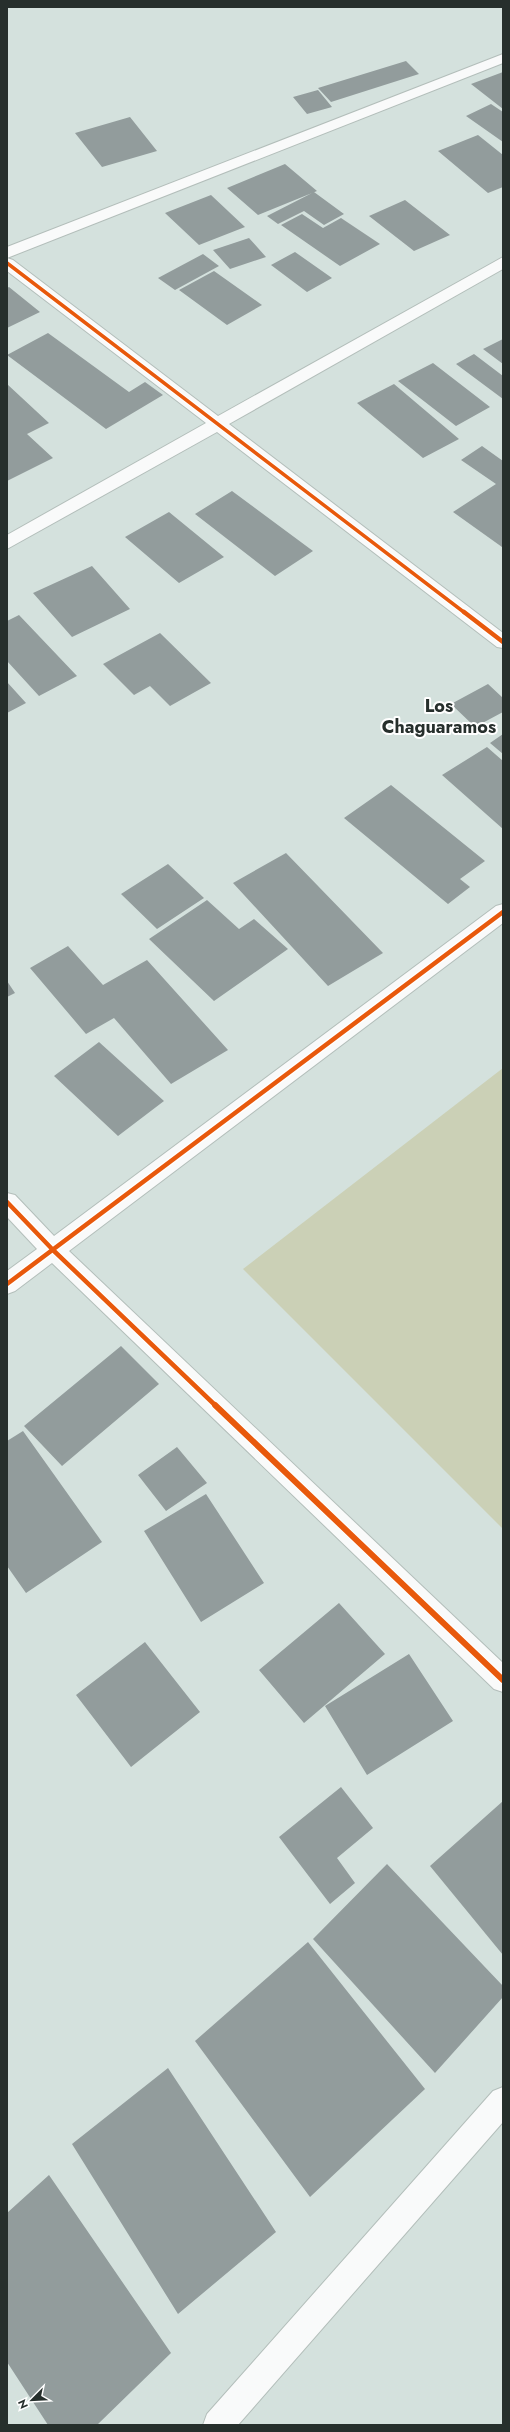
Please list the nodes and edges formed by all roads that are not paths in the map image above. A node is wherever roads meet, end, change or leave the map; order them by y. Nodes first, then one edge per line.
1 (503, 58) edge
2 (7, 253) edge
3 (503, 262) edge
4 (7, 264) edge
5 (216, 424) junction
6 (7, 543) edge
7 (503, 642) edge
8 (503, 912) edge
9 (7, 1202) edge
10 (52, 1250) junction
11 (7, 1284) edge
12 (503, 1680) edge
13 (503, 2101) edge
14 (218, 2425) edge

1 - 2 street
3 - 5 street
4 - 5 street
5 - 6 street
5 - 7 street
8 - 10 street
9 - 10 street
10 - 11 street
10 - 12 street
13 - 14 street

